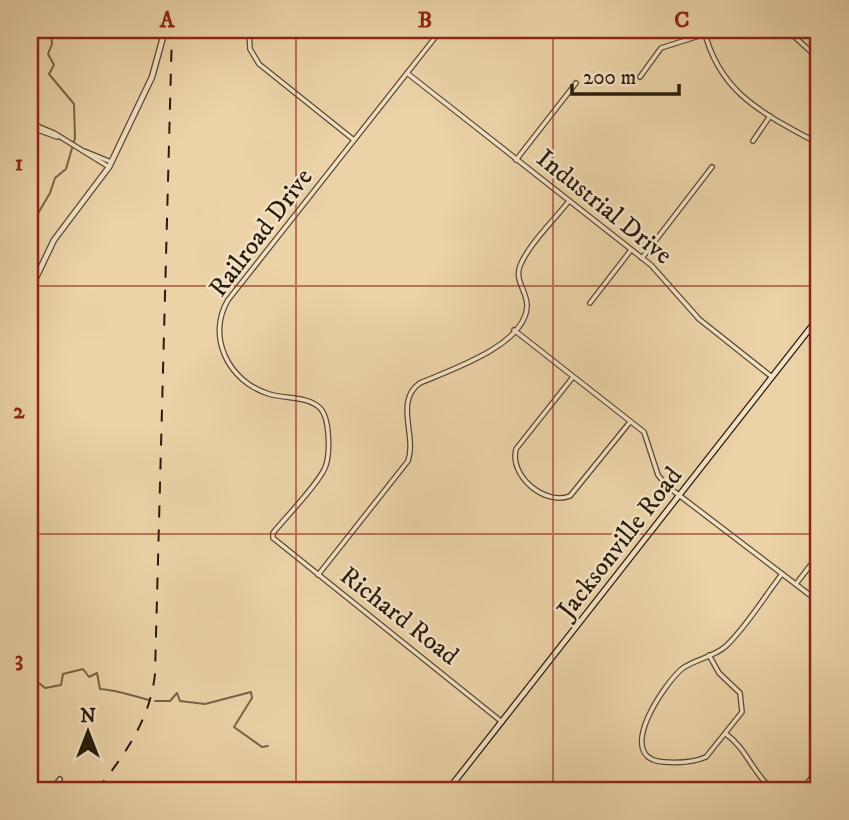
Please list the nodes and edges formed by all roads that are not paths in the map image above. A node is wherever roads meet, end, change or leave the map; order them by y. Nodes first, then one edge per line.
1 (165, 30) edge
2 (249, 30) edge
3 (441, 30) edge
4 (787, 30) edge
5 (705, 32) edge
6 (819, 59) edge
7 (407, 73) junction
8 (640, 77) dead end
9 (576, 83) dead end
10 (770, 116) junction
11 (30, 125) edge
12 (354, 140) junction
13 (754, 141) dead end
14 (819, 144) edge
15 (516, 160) junction
16 (110, 165) junction
17 (712, 167) dead end
18 (569, 201) junction
19 (631, 250) junction
20 (642, 258) junction
21 (31, 288) edge
22 (590, 303) dead end
23 (818, 320) edge
24 (514, 330) junction
25 (573, 376) junction
26 (772, 377) junction
27 (630, 422) junction
28 (680, 495) junction
29 (273, 538) joint
30 (819, 554) edge
31 (782, 574) junction
32 (318, 575) junction
33 (796, 584) junction
34 (819, 602) edge
35 (709, 656) junction
36 (502, 722) junction
37 (726, 734) junction
38 (819, 768) edge
39 (60, 779) dead end
40 (51, 790) edge
41 (448, 790) edge
42 (773, 790) edge
43 (802, 790) edge

1 - 16 main road
2 - 12 street
3 - 7 street, Railroad Drive
4 - 6 street
5 - 8 street
5 - 10 street
7 - 12 street, Railroad Drive
7 - 15 street, Industrial Drive
9 - 15 street
10 - 13 street
10 - 14 street
11 - 16 street
12 - 29 street, Railroad Drive
15 - 18 street, Industrial Drive
16 - 21 main road
17 - 20 street
18 - 19 street, Industrial Drive
18 - 24 street
19 - 20 street, Industrial Drive
19 - 22 street
20 - 26 street, Industrial Drive
23 - 26 main road, Jacksonville Road
24 - 25 street
24 - 32 street
25 - 27 street
25 - 27 street
26 - 28 main road, Jacksonville Road
27 - 28 street
28 - 31 street
28 - 36 main road, Jacksonville Road
29 - 32 street, Richard Road
30 - 33 street
31 - 33 street
31 - 35 street
32 - 36 street, Richard Road
33 - 34 street
35 - 37 street
35 - 37 street
36 - 41 main road, Jacksonville Road
37 - 42 street
38 - 43 street
39 - 40 street

